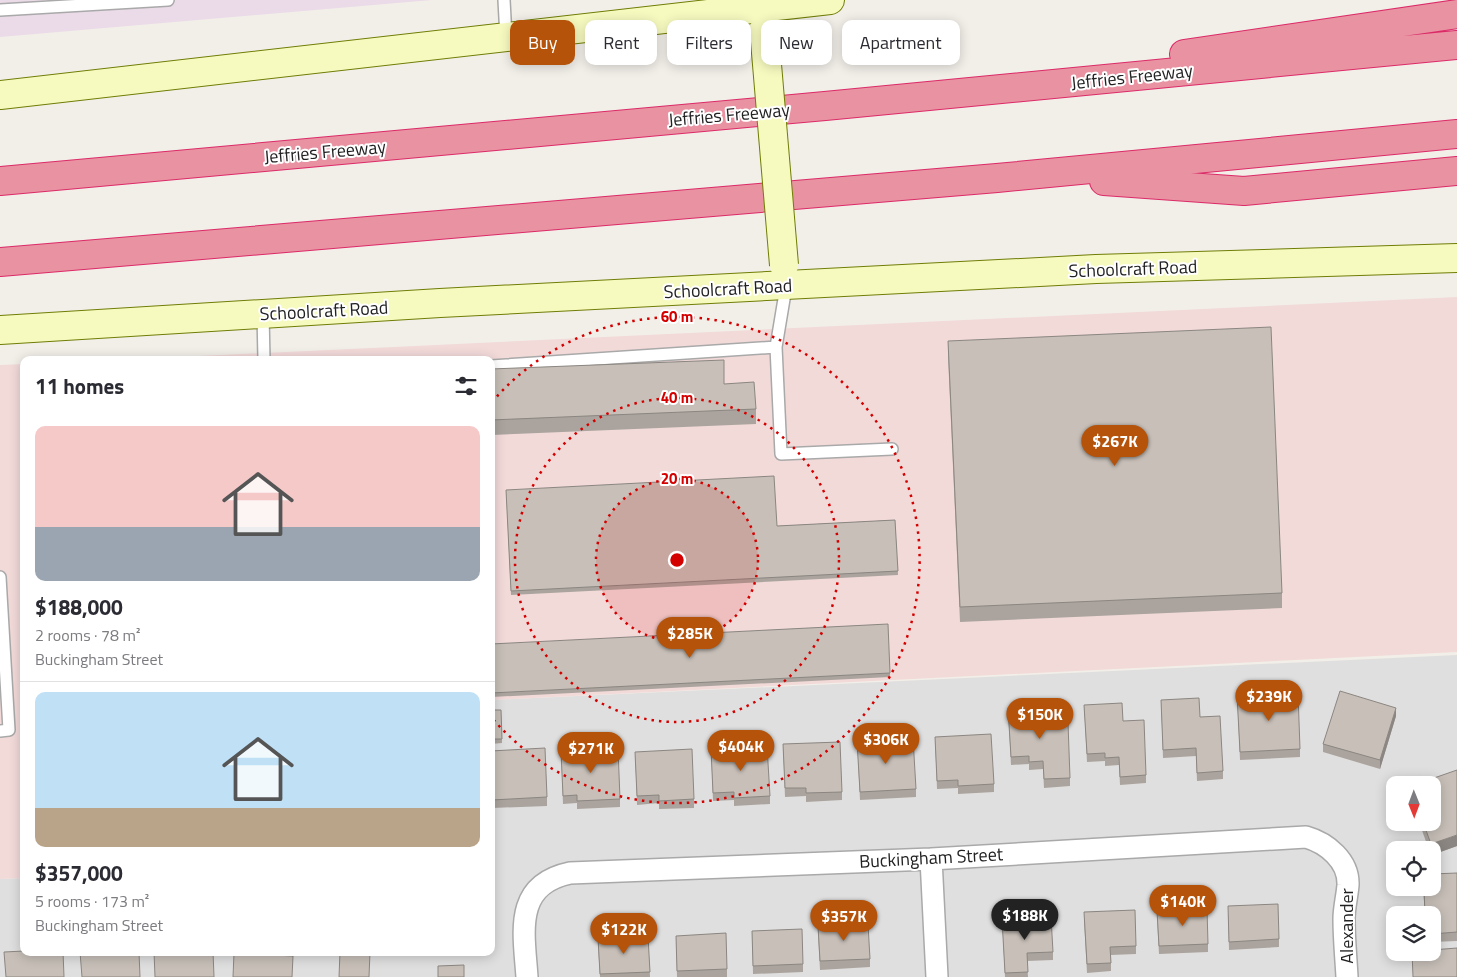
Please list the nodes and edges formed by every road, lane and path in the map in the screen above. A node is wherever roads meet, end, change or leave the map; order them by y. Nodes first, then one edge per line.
1 (168, 0) edge
2 (504, 0) edge
3 (830, 0) edge
4 (0, 10) edge
5 (762, 12) edge
6 (1457, 14) edge
7 (506, 37) junction
8 (1457, 45) edge
9 (0, 95) edge
10 (825, 106) junction
11 (1457, 134) edge
12 (1457, 171) edge
13 (1028, 175) junction
14 (0, 181) edge
15 (1457, 258) edge
16 (0, 262) edge
17 (785, 276) junction
18 (263, 314) junction
19 (0, 330) edge
20 (776, 347) junction
21 (264, 356) edge
22 (495, 366) edge
23 (892, 449) dead end
24 (0, 577) edge
25 (0, 731) edge
26 (1332, 850) joint
27 (931, 859) junction
28 (527, 977) edge
29 (937, 977) edge
30 (1347, 977) edge

1 - 4 lane
2 - 7 lane
3 - 5 main road
5 - 7 main road
5 - 17 main road, bridge
6 - 10 highway
7 - 9 main road
8 - 10 highway, Jeffries Freeway
10 - 14 highway, Jeffries Freeway
11 - 13 highway
12 - 13 highway
13 - 16 highway
15 - 17 main road, Schoolcraft Road
17 - 18 main road, Schoolcraft Road
17 - 20 lane
18 - 19 main road, Schoolcraft Road
18 - 21 lane
20 - 22 lane
20 - 23 lane
24 - 25 lane
26 - 27 street, Buckingham Street
26 - 30 street, Alexander
27 - 28 street, Buckingham Street
27 - 29 street

